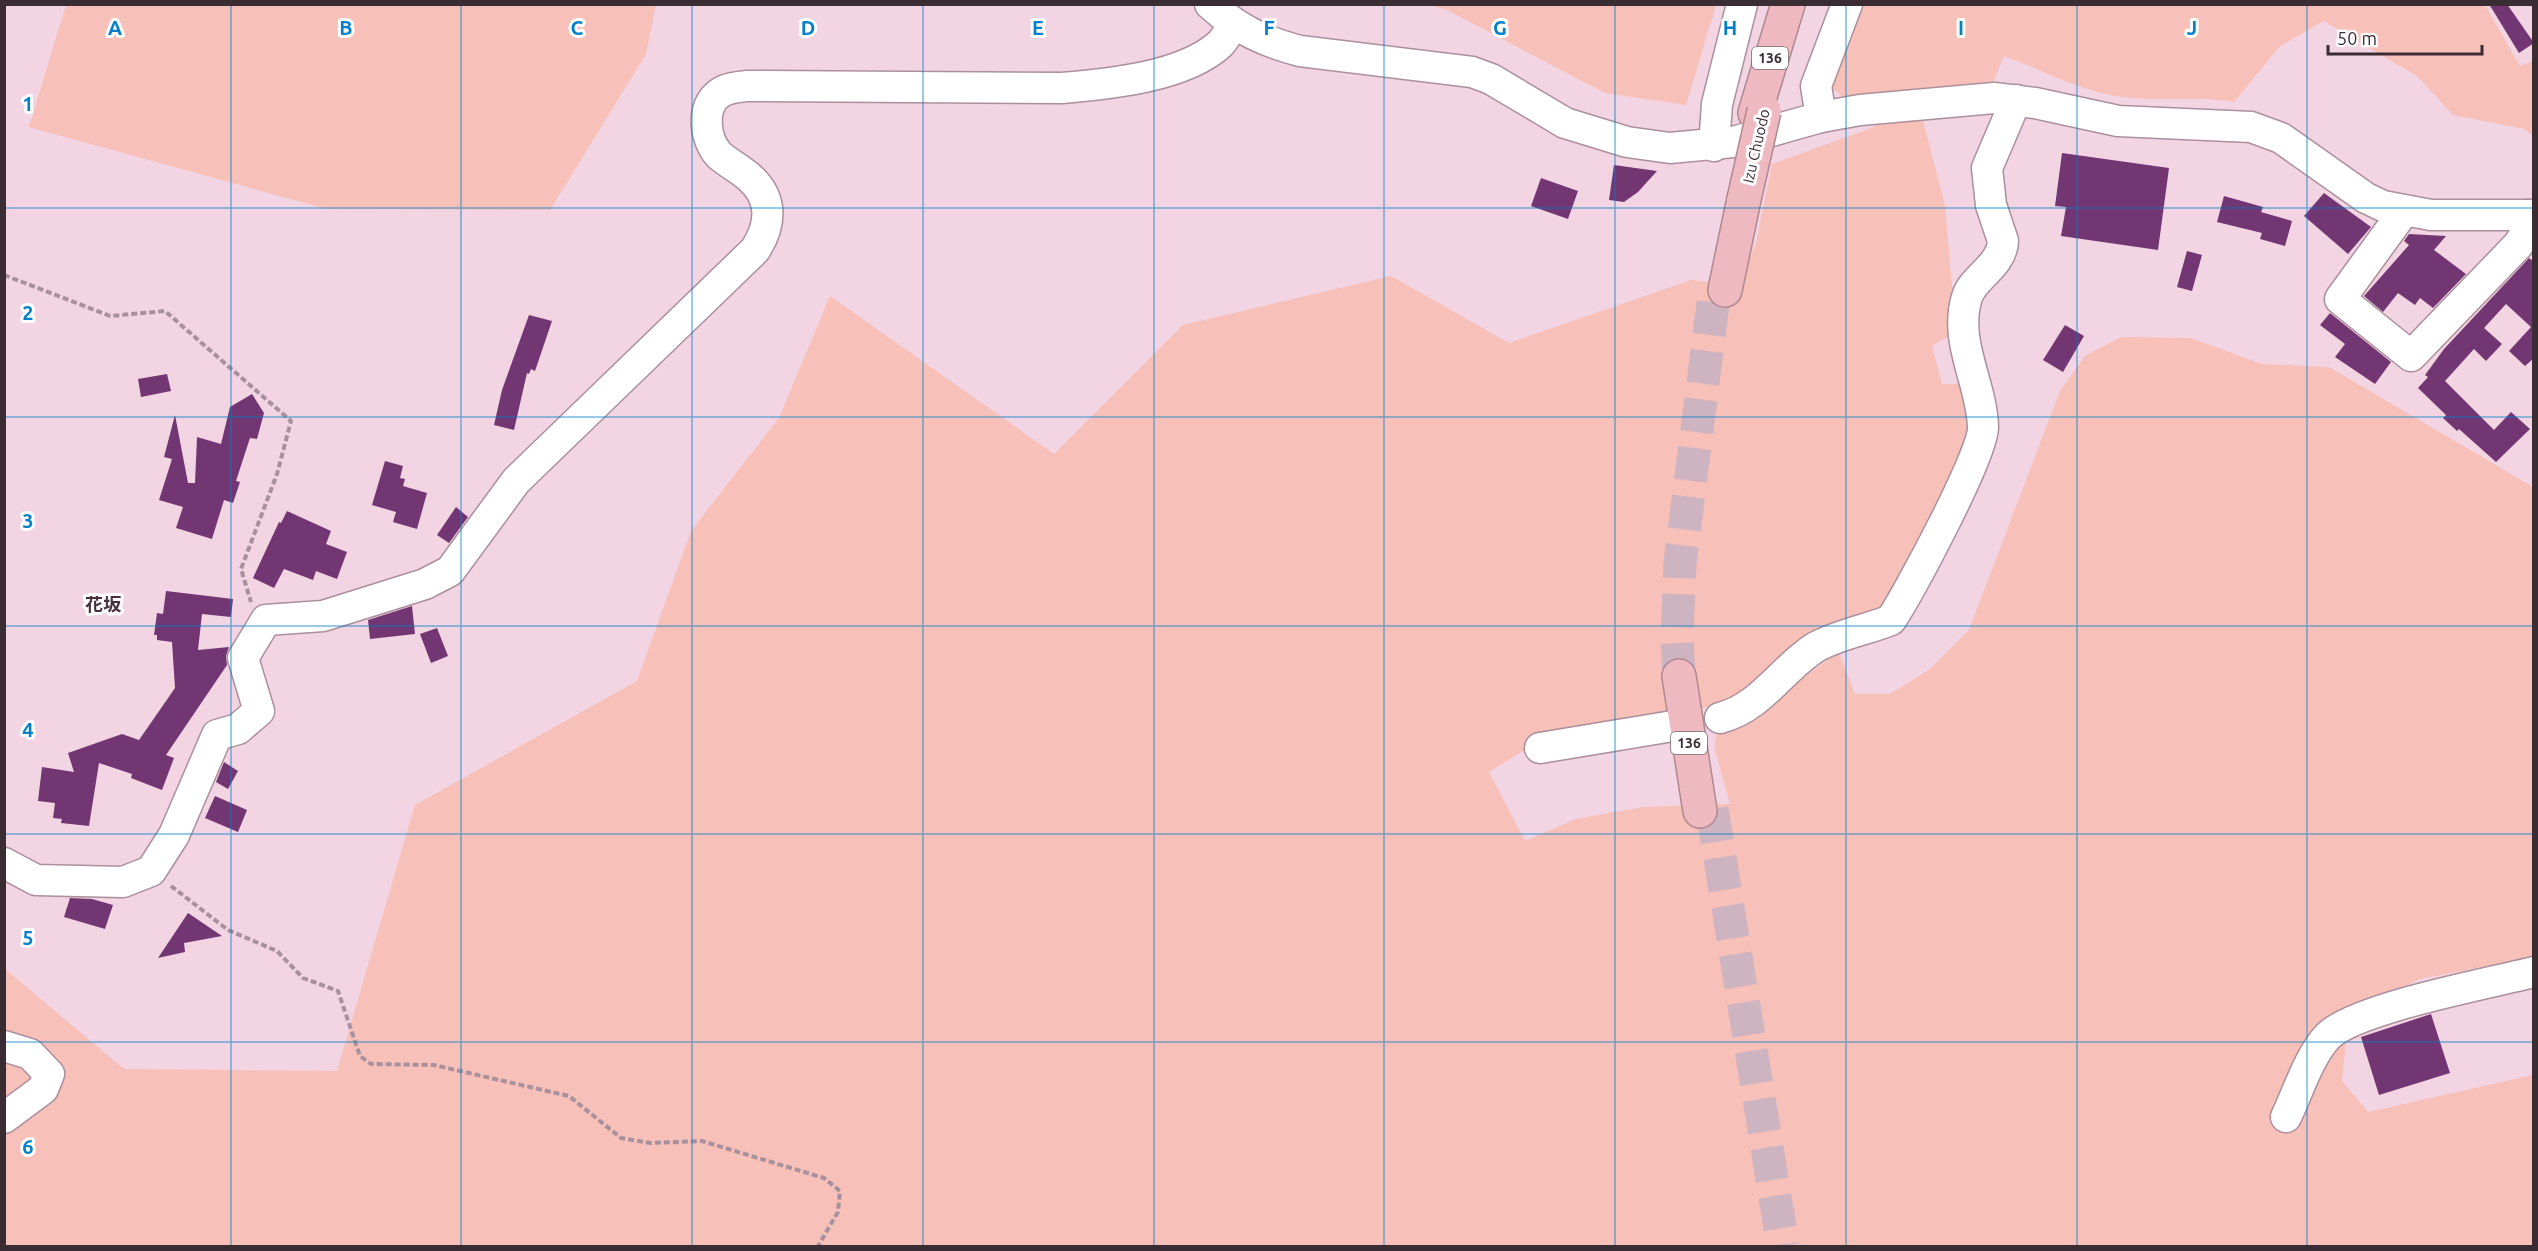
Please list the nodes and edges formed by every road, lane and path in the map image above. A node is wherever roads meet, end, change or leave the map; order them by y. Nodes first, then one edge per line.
1 (1210, 4) edge
2 (1742, 4) edge
3 (1774, 4) edge
4 (1788, 4) edge
5 (1798, 4) edge
6 (1847, 4) edge
7 (1233, 25) junction
8 (2016, 100) junction
9 (1759, 106) junction
10 (1821, 117) junction
11 (1714, 146) junction
12 (2404, 211) junction
13 (2531, 215) edge
14 (4, 275) edge
15 (1720, 289) tunnel mouth
16 (266, 620) junction
17 (1685, 675) tunnel mouth
18 (1720, 718) dead end
19 (1679, 725) dead end
20 (1540, 748) dead end
21 (1706, 810) tunnel mouth
22 (4, 863) edge
23 (151, 871) junction
24 (2534, 972) edge
25 (4, 1046) edge
26 (4, 1118) edge
27 (2286, 1118) dead end
28 (818, 1246) edge

1 - 7 street
2 - 11 street
3 - 9 highway
4 - 9 highway, Izu Chuodo / 136
5 - 9 highway, Izu Chuodo / 136
6 - 10 street
7 - 11 street
7 - 16 street
8 - 10 street
8 - 12 street
8 - 18 street
9 - 15 highway, Izu Chuodo / 136, bridge
10 - 11 street
12 - 13 street
12 - 13 street
14 - 16 path
16 - 23 street
17 - 21 highway, 136
19 - 20 street
22 - 23 street
23 - 28 path
24 - 27 street
25 - 26 street

